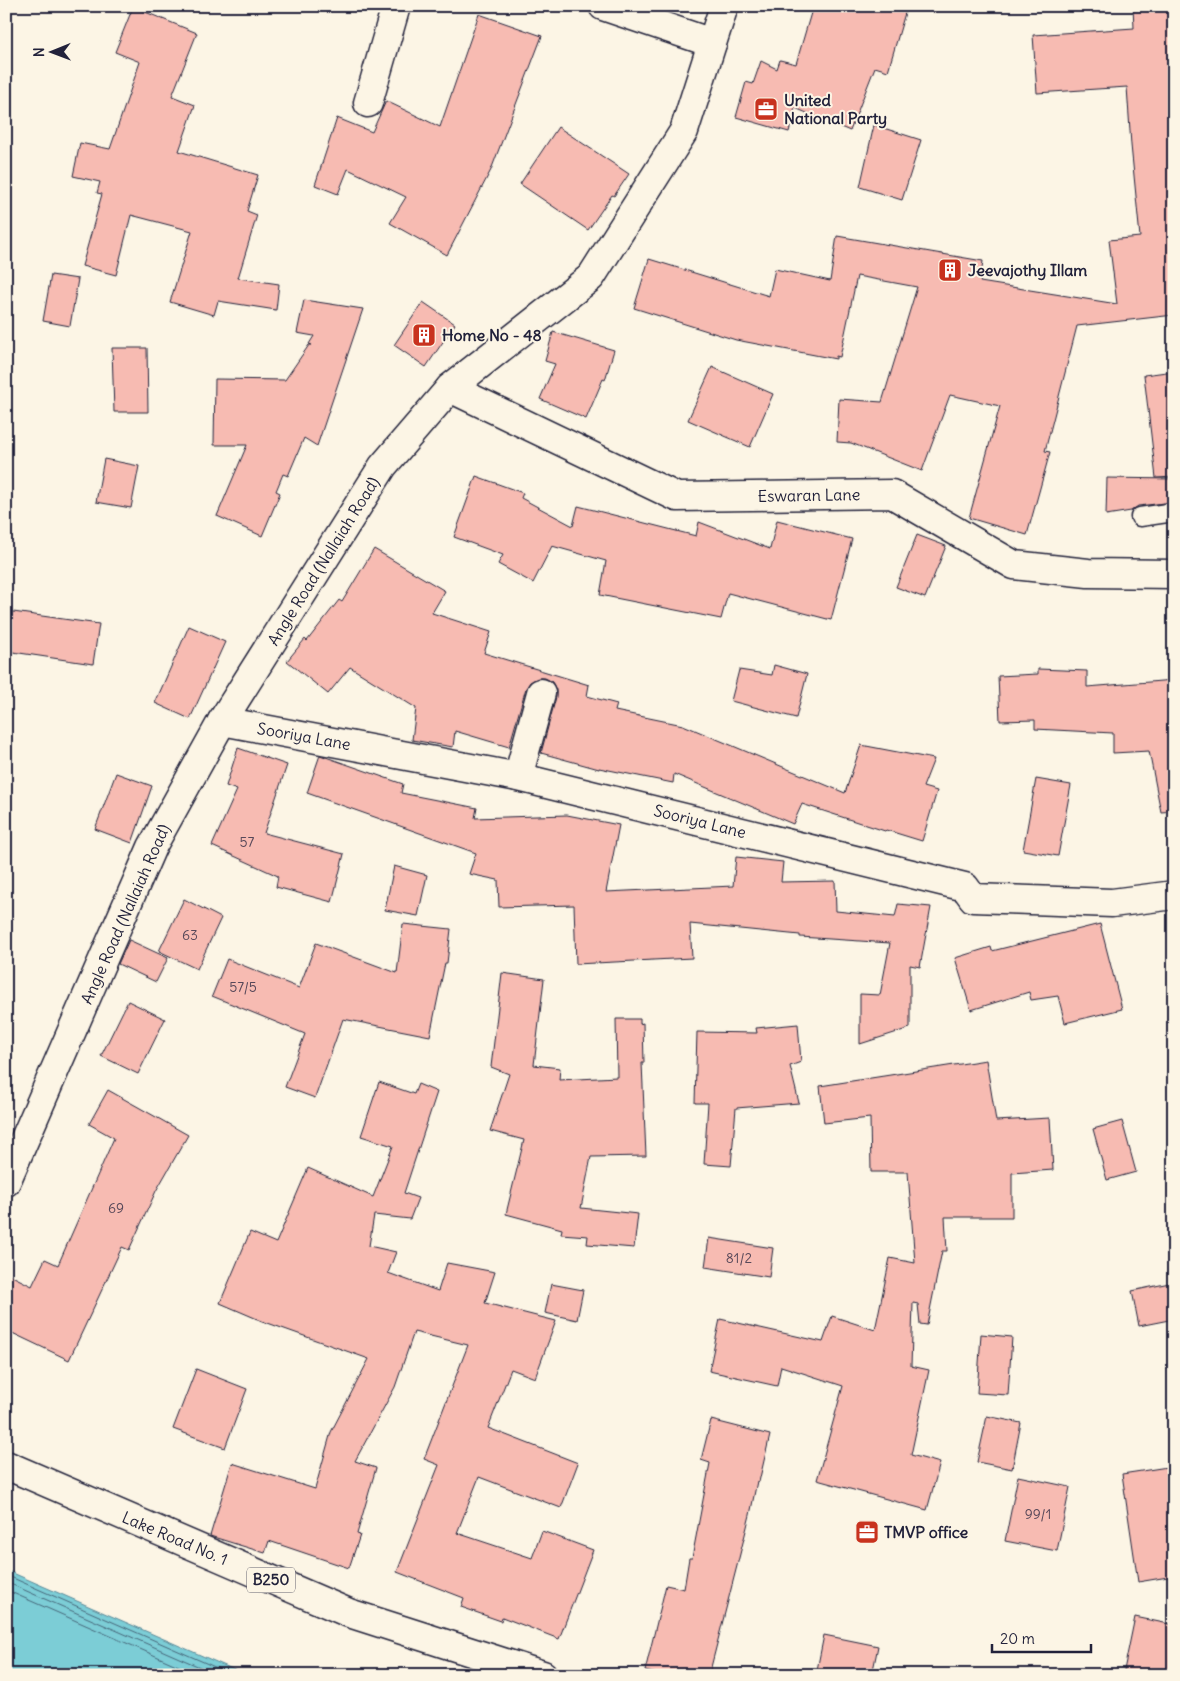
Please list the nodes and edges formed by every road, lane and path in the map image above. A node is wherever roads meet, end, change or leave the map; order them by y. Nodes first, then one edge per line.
1 (396, 6) edge
2 (603, 6) edge
3 (724, 6) edge
4 (712, 43) junction
5 (368, 103) dead end
6 (450, 388) junction
7 (1174, 512) edge
8 (1140, 517) dead end
9 (1174, 574) edge
10 (541, 693) dead end
11 (222, 721) junction
12 (518, 777) junction
13 (1174, 895) edge
14 (6, 1182) edge
15 (6, 1466) edge
16 (543, 1675) edge

1 - 5 street
2 - 4 street
3 - 4 street, Angle Road (Nallaiah Road)
4 - 6 street, Angle Road (Nallaiah Road)
6 - 9 street, Eswaran Lane
6 - 11 street, Angle Road (Nallaiah Road)
7 - 8 lane
10 - 12 street
11 - 12 street, Sooriya Lane
11 - 14 street, Angle Road (Nallaiah Road)
12 - 13 street, Sooriya Lane
15 - 16 street, Lake Road No. 1 / B250

